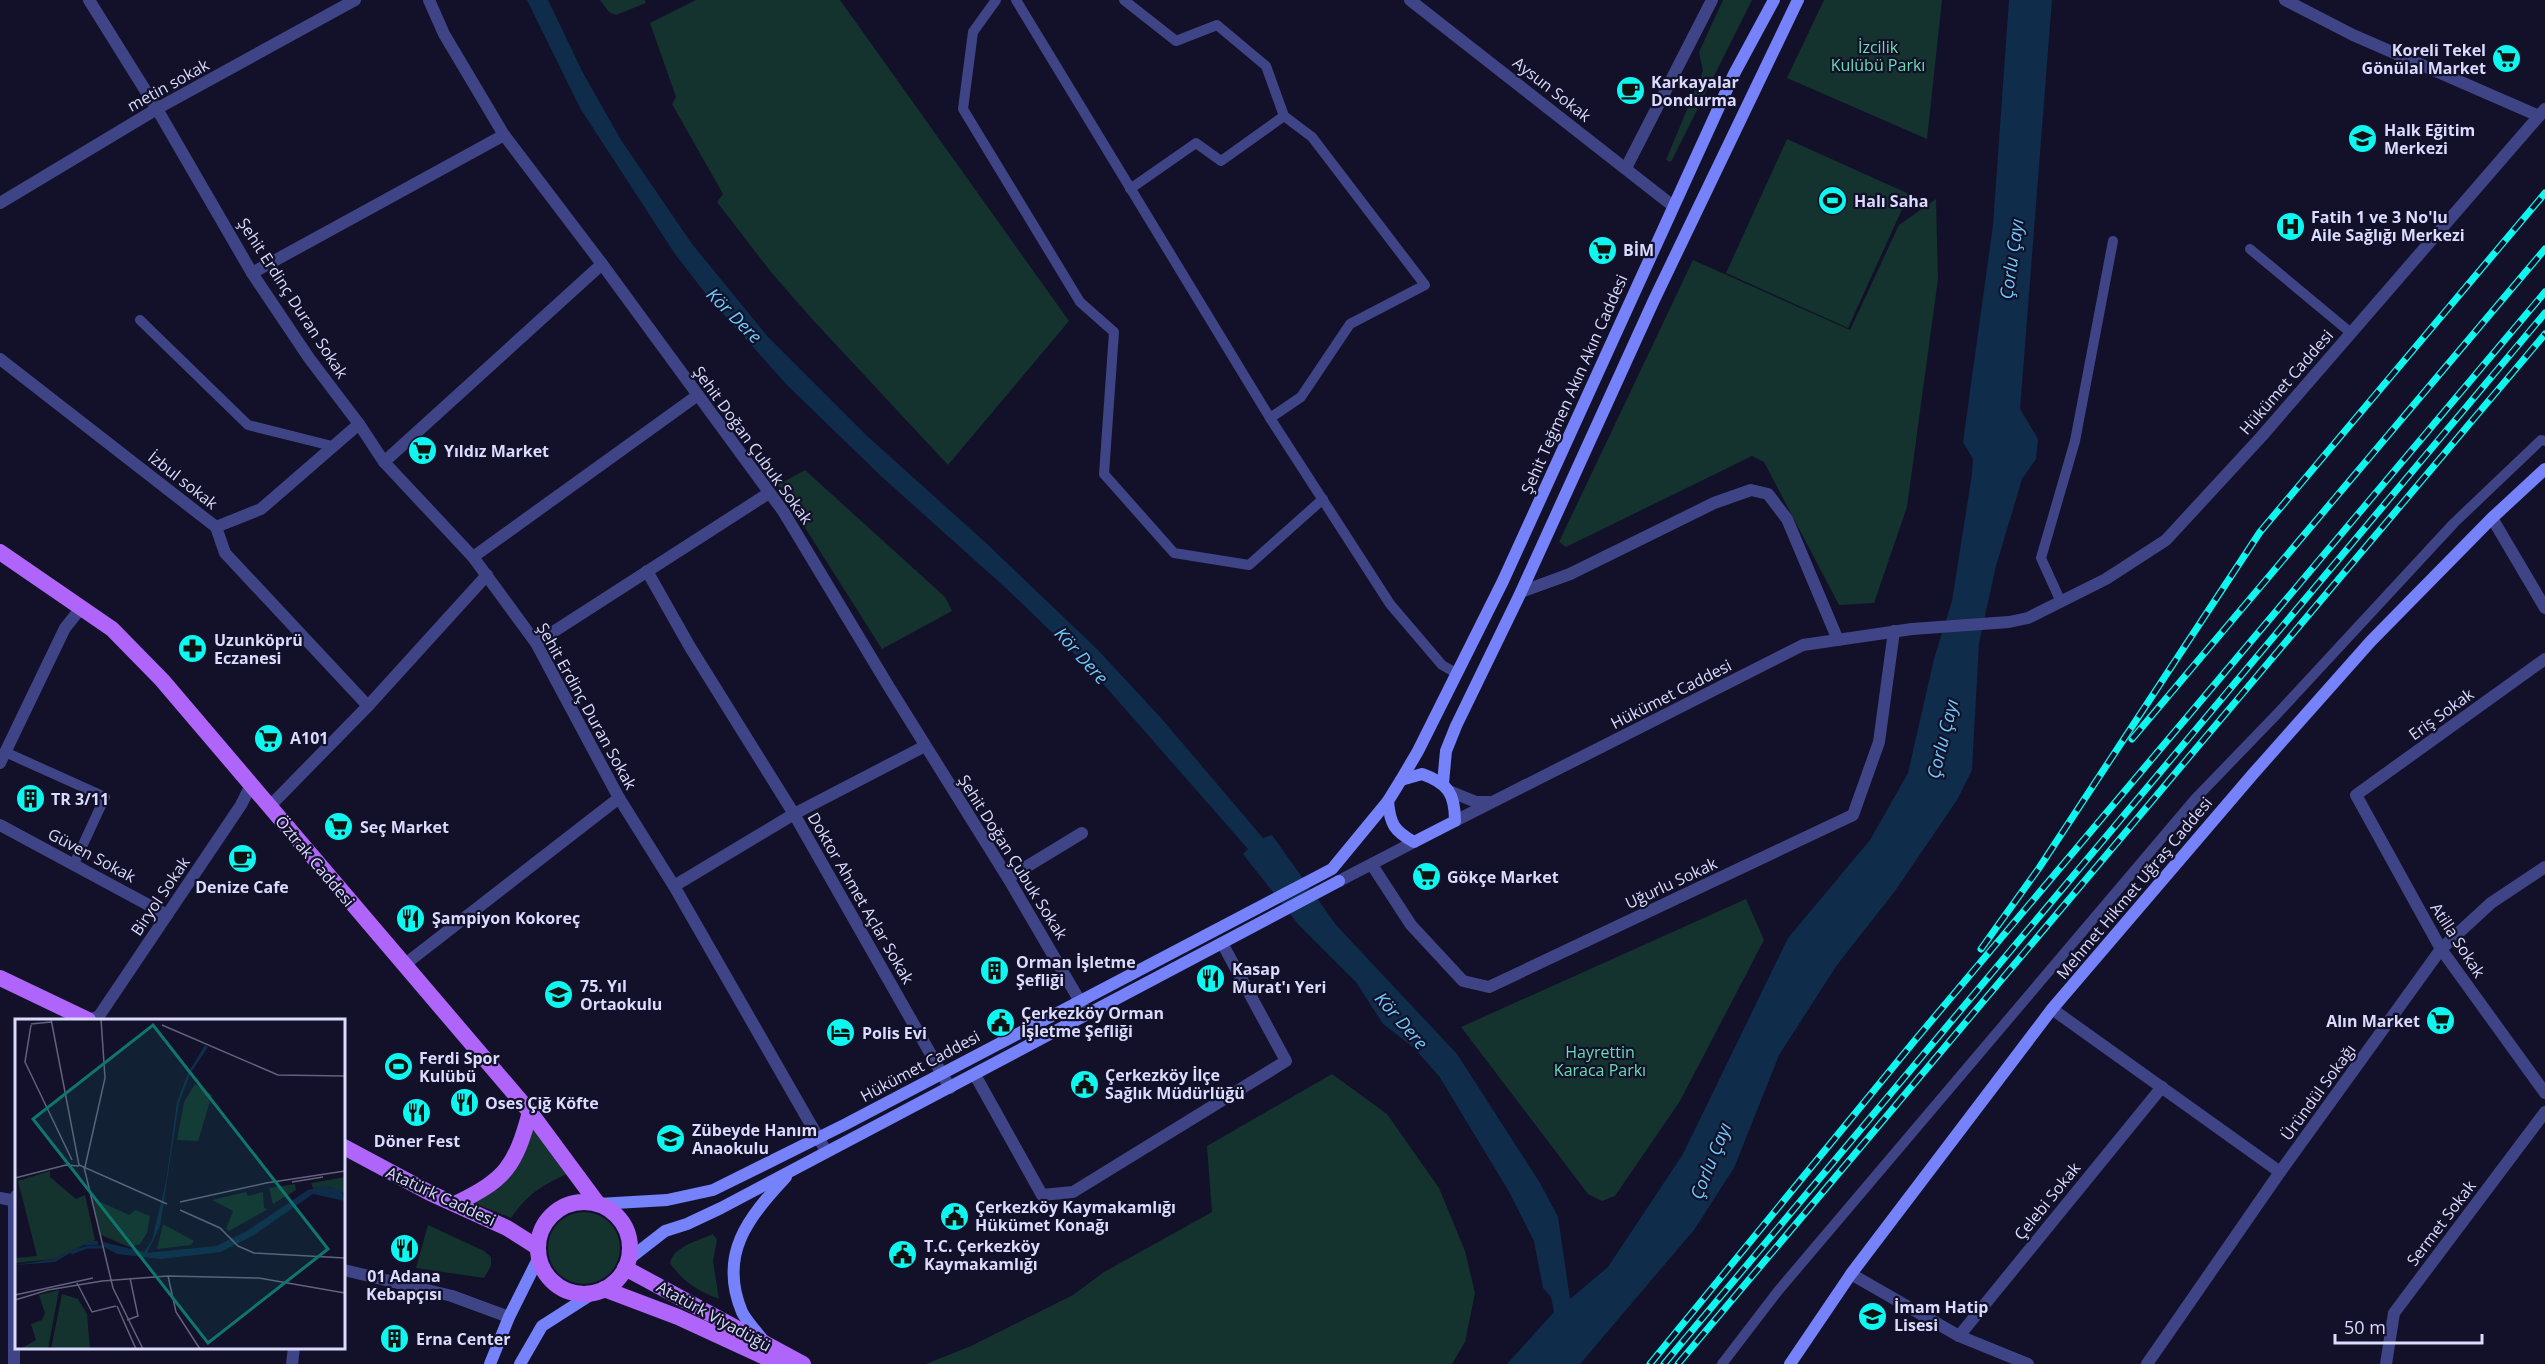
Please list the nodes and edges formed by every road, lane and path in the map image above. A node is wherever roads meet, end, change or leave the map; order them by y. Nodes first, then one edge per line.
1 (89, 0) edge
2 (355, 0) edge
3 (429, 0) edge
4 (996, 0) edge
5 (1016, 0) edge
6 (1124, 0) edge
7 (1410, 0) edge
8 (1712, 0) edge
9 (1774, 0) edge
10 (1798, 0) edge
11 (2285, 0) edge
12 (157, 109) junction
13 (2542, 112) edge
14 (1284, 116) junction
15 (504, 135) junction
16 (1626, 168) junction
17 (1130, 189) junction
18 (0, 203) edge
19 (1673, 206) junction
20 (2113, 241) dead end
21 (2250, 249) dead end
22 (602, 264) junction
23 (252, 273) junction
24 (140, 320) dead end
25 (2351, 333) junction
26 (0, 359) edge
27 (698, 395) junction
28 (1270, 418) junction
29 (359, 424) junction
30 (2545, 441) edge
31 (332, 446) junction
32 (384, 462) junction
33 (2545, 469) edge
34 (770, 493) junction
35 (1323, 499) junction
36 (2492, 518) junction
37 (216, 527) junction
38 (0, 552) edge
39 (473, 557) junction
40 (647, 571) junction
41 (487, 575) junction
42 (1521, 592) junction
43 (2061, 602) junction
44 (81, 608) junction
45 (2545, 608) edge
46 (1894, 631) junction
47 (1838, 640) junction
48 (536, 643) junction
49 (2545, 659) edge
50 (1456, 673) junction
51 (368, 705) junction
52 (925, 746) junction
53 (4, 748) edge
54 (1401, 780) junction
55 (251, 785) junction
56 (1446, 787) junction
57 (2356, 795) joint
58 (619, 798) junction
59 (1388, 801) junction
60 (1494, 802) junction
61 (269, 807) junction
62 (794, 814) junction
63 (1455, 821) junction
64 (0, 825) edge
65 (1082, 833) dead end
66 (1414, 842) junction
67 (74, 864) junction
68 (1372, 865) junction
69 (2545, 867) edge
70 (1008, 878) junction
71 (1340, 881) joint
72 (674, 886) junction
73 (167, 915) junction
74 (1222, 943) junction
75 (2441, 949) junction
76 (404, 965) junction
77 (0, 978) edge
78 (1080, 1000) junction
79 (2052, 1009) junction
80 (1088, 1015) junction
81 (87, 1019) edge
82 (92, 1019) edge
83 (990, 1048) junction
84 (946, 1072) junction
85 (975, 1075) junction
86 (2162, 1087) junction
87 (950, 1088) junction
88 (2545, 1093) edge
89 (530, 1112) junction
90 (2545, 1112) edge
91 (819, 1138) junction
92 (345, 1148) edge
93 (826, 1151) junction
94 (794, 1168) junction
95 (2280, 1172) junction
96 (0, 1198) edge
97 (15, 1199) edge
98 (455, 1204) junction
99 (598, 1204) junction
100 (538, 1252) junction
101 (627, 1263) junction
102 (345, 1270) edge
103 (1851, 1274) junction
104 (15, 1282) edge
105 (598, 1292) junction
106 (509, 1317) junction
107 (1959, 1336) junction
108 (766, 1345) junction
109 (294, 1349) edge
110 (14, 1364) edge
111 (292, 1364) edge
112 (490, 1364) edge
113 (520, 1364) edge
114 (780, 1364) edge
115 (803, 1364) edge
116 (1722, 1364) edge
117 (1790, 1364) edge
118 (2028, 1364) edge
119 (2147, 1364) edge
120 (2386, 1364) edge

1 - 12 street, Şehit Erdinç Duran Sokak
2 - 12 street, metin sokak
3 - 15 street, Şehit Doğan Çubuk Sokak
4 - 35 lane
5 - 17 lane
6 - 14 lane
7 - 16 street, Aysun Sokak
8 - 16 street
9 - 19 main road, Şehit Teğmen Akın Akın Caddesi
10 - 42 main road
11 - 13 street
12 - 18 street, metin sokak
12 - 23 street, Şehit Erdinç Duran Sokak
13 - 25 street, Hükümet Caddesi
14 - 17 lane
14 - 28 lane
15 - 22 street, Şehit Doğan Çubuk Sokak
15 - 23 street
16 - 19 street, Aysun Sokak
17 - 28 lane
19 - 50 main road, Şehit Teğmen Akın Akın Caddesi
20 - 43 lane
21 - 25 lane
22 - 27 street, Şehit Doğan Çubuk Sokak
22 - 32 street
23 - 29 street, Şehit Erdinç Duran Sokak
24 - 31 lane
25 - 43 street, Hükümet Caddesi
26 - 37 street, İzbul sokak
27 - 34 street, Şehit Doğan Çubuk Sokak
27 - 39 street
28 - 35 lane
29 - 31 street
29 - 32 street, Şehit Erdinç Duran Sokak
30 - 116 lane
31 - 37 street
32 - 39 street, Şehit Erdinç Duran Sokak
33 - 36 main road, Mehmet Hikmet Uğraş Caddesi
34 - 40 street
34 - 52 street, Şehit Doğan Çubuk Sokak
35 - 50 lane
36 - 45 street
36 - 79 main road, Mehmet Hikmet Uğraş Caddesi
37 - 51 street, İzbul sokak
38 - 44 main road, Öztrak Caddesi
39 - 41 street, Şehit Erdinç Duran Sokak
40 - 48 street
40 - 62 street
41 - 48 street, Şehit Erdinç Duran Sokak
41 - 51 street
42 - 47 street
42 - 56 main road
43 - 46 street, Hükümet Caddesi
44 - 53 street
44 - 55 main road, Öztrak Caddesi
46 - 47 street, Hükümet Caddesi
46 - 68 street, Uğurlu Sokak
47 - 60 street, Hükümet Caddesi
48 - 58 street, Şehit Erdinç Duran Sokak
49 - 57 street, Eriş Sokak
50 - 54 main road, Şehit Teğmen Akın Akın Caddesi
51 - 61 street
52 - 62 street
52 - 70 street, Şehit Doğan Çubuk Sokak
53 - 67 lane
54 - 56 main road
54 - 59 main road
55 - 61 main road, Öztrak Caddesi
55 - 73 street, Biryol Sokak
56 - 60 street
56 - 63 main road
57 - 75 street, Atilla Sokak
58 - 72 street, Şehit Erdinç Duran Sokak
58 - 76 street
59 - 66 main road
59 - 78 main road, Hükümet Caddesi
60 - 63 street, Hükümet Caddesi
61 - 76 main road, Öztrak Caddesi
62 - 72 street, Doktor Ahmet Açlar Sokak
62 - 84 street, Doktor Ahmet Açlar Sokak
63 - 66 main road
64 - 67 street, Güven Sokak
65 - 70 street
66 - 68 street
67 - 73 street, Güven Sokak
68 - 71 street
69 - 75 street, Üründül Sokağı
70 - 78 street, Şehit Doğan Çubuk Sokak
71 - 74 main road, Hükümet Caddesi
72 - 91 street, Şehit Erdinç Duran Sokak
73 - 82 street, Biryol Sokak
74 - 80 main road, Hükümet Caddesi
74 - 85 street
75 - 88 street, Atilla Sokak
75 - 95 street, Üründül Sokağı
76 - 89 main road, Öztrak Caddesi
77 - 81 main road
78 - 80 street, Şehit Doğan Çubuk Sokak
78 - 83 main road, Hükümet Caddesi
79 - 86 street
79 - 103 main road, Mehmet Hikmet Uğraş Caddesi
80 - 85 main road, Hükümet Caddesi
83 - 84 main road, Hükümet Caddesi
83 - 85 main road
84 - 85 main road
84 - 87 street, Doktor Ahmet Açlar Sokak
84 - 91 main road, Hükümet Caddesi
85 - 87 main road, Hükümet Caddesi
86 - 95 street
86 - 107 street, Çelebi Sokak
87 - 93 main road, Hükümet Caddesi
89 - 98 main road
89 - 99 main road, Öztrak Caddesi
90 - 120 street, Sermet Sokak
91 - 93 street, Şehit Erdinç Duran Sokak
91 - 99 main road, Hükümet Caddesi
92 - 98 main road, Atatürk Caddesi
93 - 94 main road, Hükümet Caddesi
94 - 101 main road, Hükümet Caddesi
94 - 108 main road
95 - 119 street, Üründül Sokağı
96 - 97 street
98 - 100 main road, Atatürk Caddesi
99 - 100 main road
99 - 101 main road
100 - 105 main road
100 - 106 main road
101 - 105 main road
101 - 108 main road, Atatürk Viyadüğü
102 - 106 street
103 - 107 street
103 - 117 main road, Mehmet Hikmet Uğraş Caddesi
104 - 110 street
105 - 113 main road
105 - 114 main road, Atatürk Viyadüğü
106 - 112 main road
107 - 118 street
108 - 115 main road, Atatürk Viyadüğü
109 - 111 street

